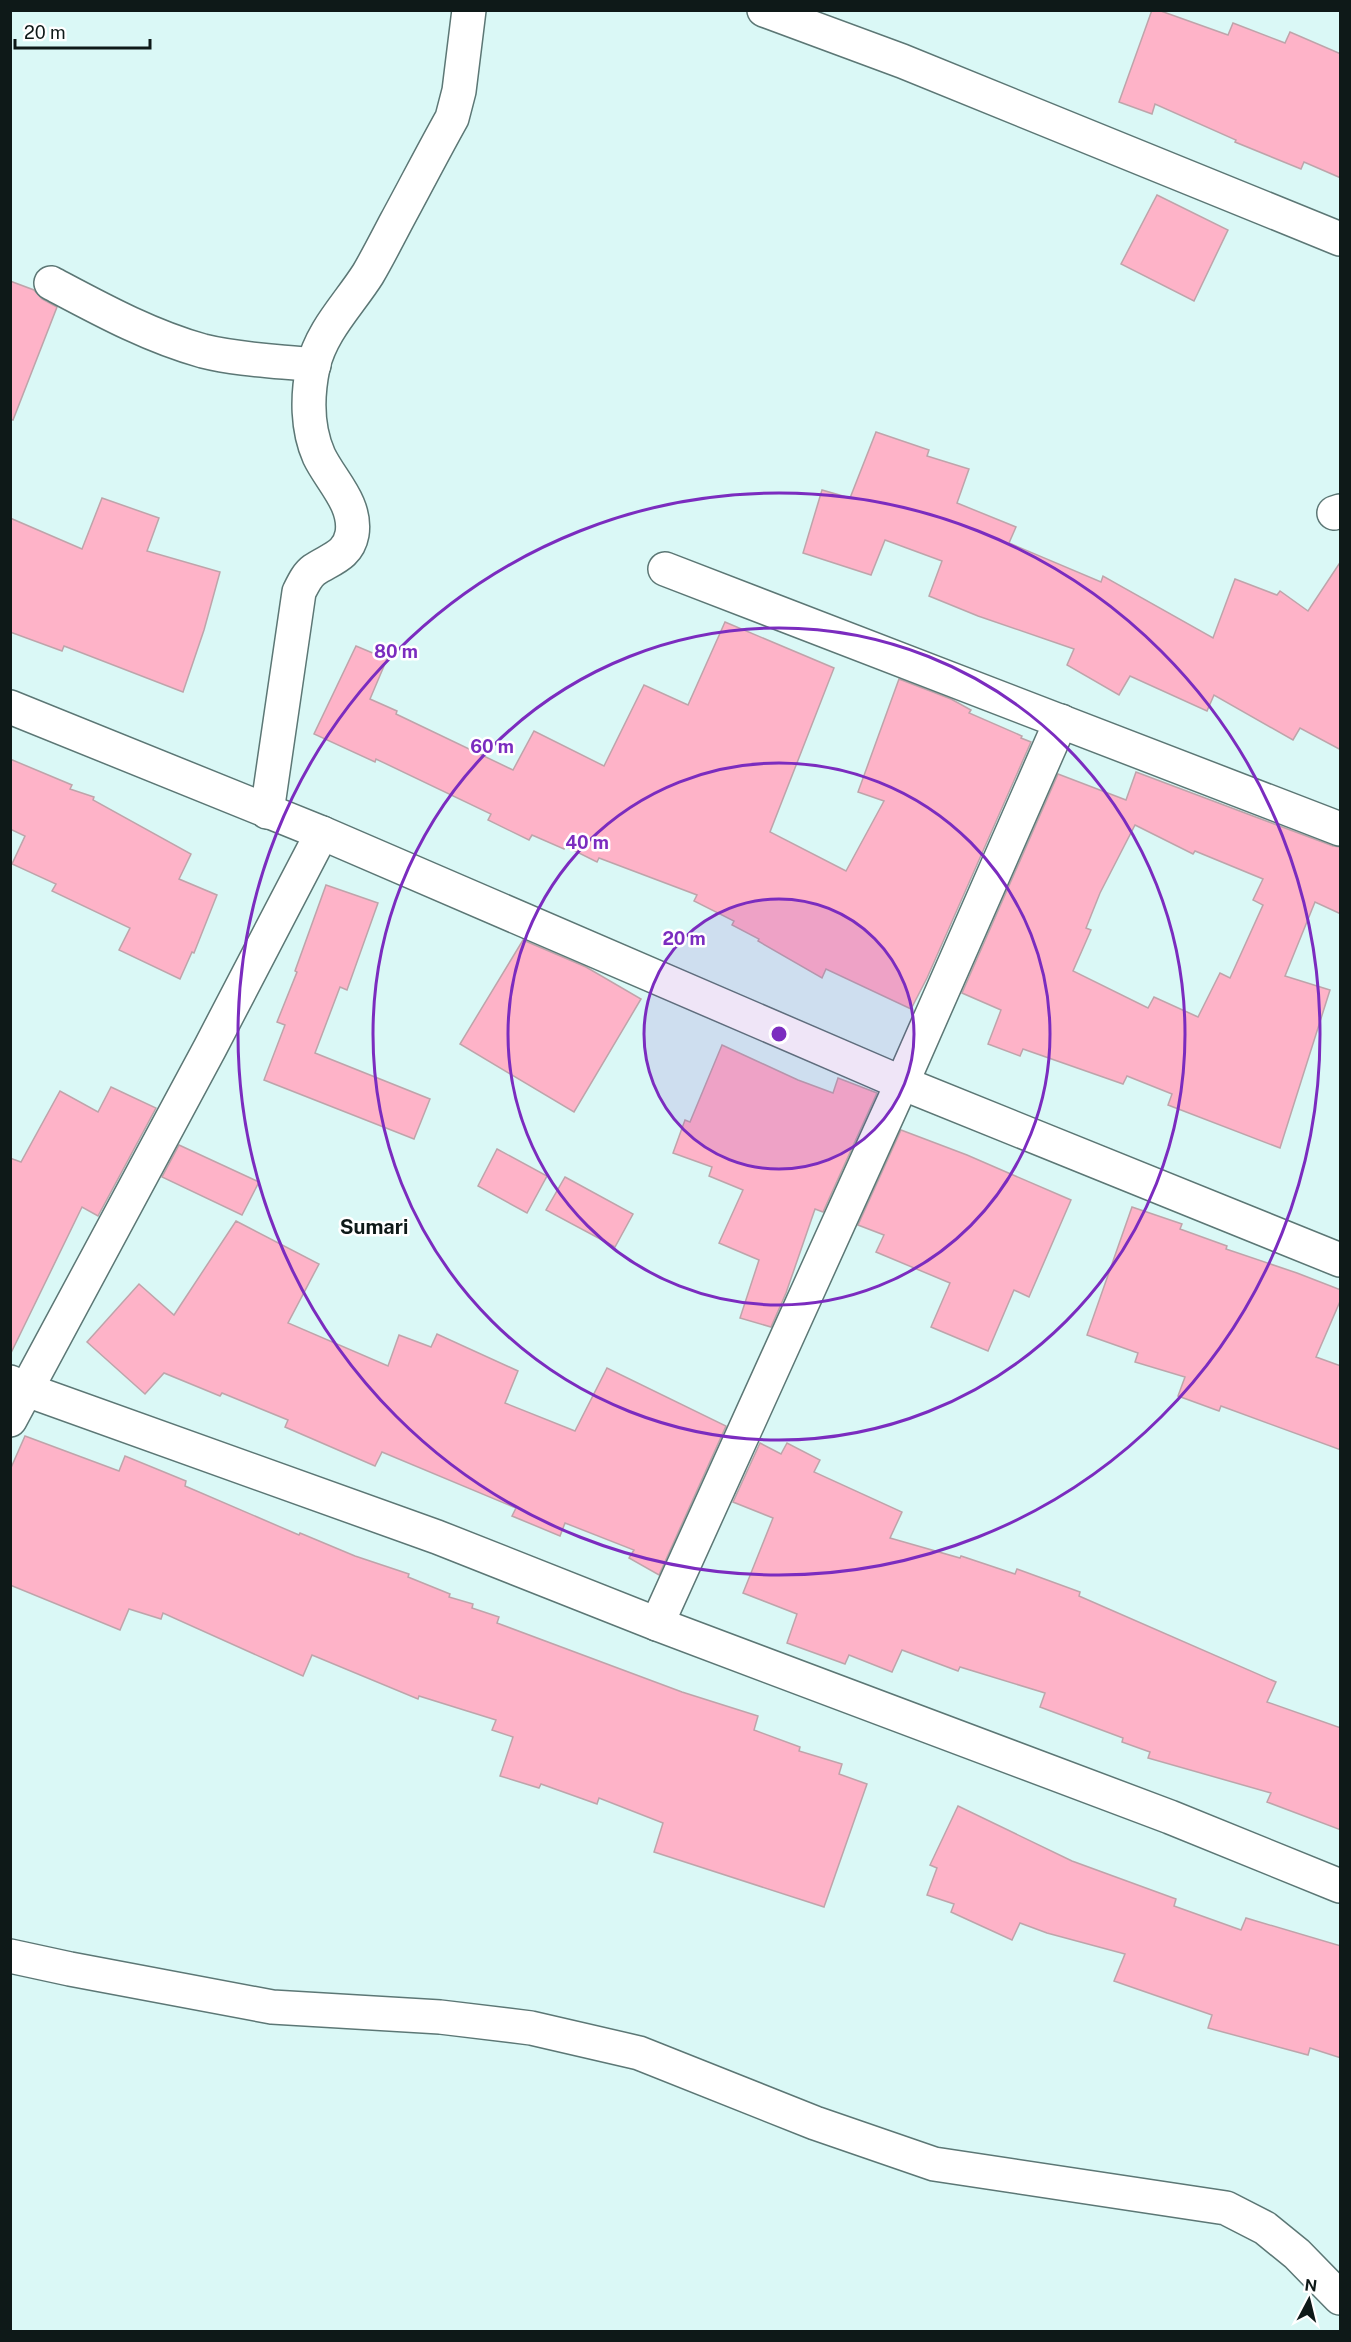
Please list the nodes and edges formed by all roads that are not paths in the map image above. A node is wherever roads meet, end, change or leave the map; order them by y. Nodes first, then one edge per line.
1 (469, 10) edge
2 (764, 10) edge
3 (1341, 239) edge
4 (51, 283) dead end
5 (314, 365) junction
6 (665, 569) dead end
7 (10, 707) edge
8 (1061, 721) junction
9 (267, 812) junction
10 (1341, 830) edge
11 (322, 833) junction
12 (902, 1083) junction
13 (1341, 1260) edge
14 (19, 1386) edge
15 (10, 1420) edge
16 (657, 1624) junction
17 (1341, 1886) edge
18 (10, 1956) edge
19 (1341, 2298) edge

1 - 5 street
2 - 3 street
4 - 5 street
5 - 9 street
6 - 8 street
7 - 9 street
8 - 10 street
8 - 12 street
9 - 11 street
11 - 12 street
11 - 14 street
12 - 13 street
12 - 16 street
14 - 15 street
14 - 16 street
16 - 17 street
18 - 19 street

